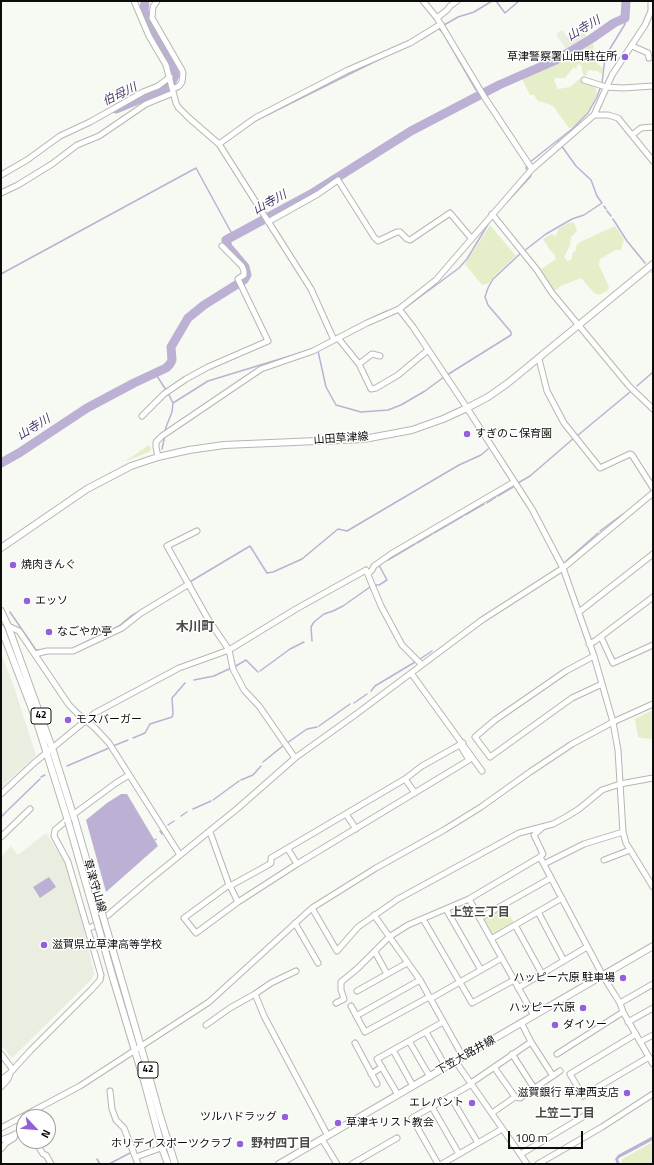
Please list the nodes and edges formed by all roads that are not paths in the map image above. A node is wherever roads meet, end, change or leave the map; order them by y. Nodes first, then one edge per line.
1 (134, 1) edge
2 (157, 1) edge
3 (423, 1) edge
4 (457, 1) edge
5 (651, 1) edge
6 (437, 18) junction
7 (440, 24) junction
8 (632, 46) junction
9 (649, 58) dead end
10 (170, 77) junction
11 (584, 80) dead end
12 (653, 86) edge
13 (606, 87) junction
14 (173, 91) junction
15 (594, 115) junction
16 (653, 127) edge
17 (632, 135) junction
18 (219, 144) junction
19 (653, 161) edge
20 (532, 169) junction
21 (1, 175) edge
22 (1, 193) edge
23 (492, 214) junction
24 (268, 222) junction
25 (471, 238) junction
26 (222, 246) dead end
27 (653, 264) edge
28 (399, 309) junction
29 (579, 326) junction
30 (336, 339) junction
31 (428, 350) junction
32 (380, 356) dead end
33 (538, 359) junction
34 (359, 364) junction
35 (467, 408) junction
36 (653, 409) edge
37 (142, 416) dead end
38 (158, 457) junction
39 (514, 482) junction
40 (653, 488) edge
41 (652, 495) edge
42 (197, 531) dead end
43 (1, 548) edge
44 (653, 554) edge
45 (563, 568) junction
46 (368, 574) junction
47 (189, 584) junction
48 (653, 596) edge
49 (1, 611) edge
50 (579, 612) junction
51 (8, 626) junction
52 (1, 628) edge
53 (601, 637) junction
54 (589, 644) junction
55 (653, 645) edge
56 (229, 650) junction
57 (36, 654) junction
58 (594, 656) junction
59 (421, 664) junction
60 (411, 672) junction
61 (602, 684) junction
62 (653, 704) edge
63 (86, 720) junction
64 (613, 720) junction
65 (461, 744) junction
66 (52, 748) junction
67 (47, 753) junction
68 (295, 758) junction
69 (482, 771) dead end
70 (129, 775) junction
71 (653, 778) edge
72 (405, 779) junction
73 (620, 784) junction
74 (415, 793) junction
75 (1, 794) edge
76 (30, 809) dead end
77 (74, 814) junction
78 (346, 814) junction
79 (68, 820) junction
80 (548, 824) junction
81 (356, 829) junction
82 (210, 832) junction
83 (623, 832) junction
84 (1, 837) edge
85 (288, 849) junction
86 (630, 850) junction
87 (180, 855) junction
88 (540, 857) junction
89 (604, 860) dead end
90 (297, 864) junction
91 (544, 864) junction
92 (551, 878) junction
93 (229, 885) junction
94 (653, 886) edge
95 (562, 898) junction
96 (469, 899) junction
97 (238, 902) junction
98 (312, 908) junction
99 (446, 909) junction
100 (538, 912) junction
101 (374, 916) junction
102 (480, 918) junction
103 (423, 919) junction
104 (295, 923) junction
105 (515, 924) junction
106 (88, 928) junction
107 (390, 937) junction
108 (491, 938) junction
109 (653, 946) edge
110 (587, 947) junction
111 (375, 952) junction
112 (502, 958) junction
113 (564, 961) junction
114 (318, 963) dead end
115 (408, 963) junction
116 (481, 970) junction
117 (296, 971) dead end
118 (387, 974) junction
119 (542, 974) junction
120 (603, 976) junction
121 (420, 980) junction
122 (514, 980) junction
123 (460, 982) junction
124 (653, 984) edge
125 (518, 988) junction
126 (358, 991) dead end
127 (255, 994) junction
128 (430, 998) junction
129 (336, 1003) dead end
130 (620, 1003) junction
131 (351, 1006) dead end
132 (653, 1008) edge
133 (623, 1012) junction
134 (356, 1016) junction
135 (534, 1016) junction
136 (443, 1022) junction
137 (628, 1022) junction
138 (522, 1024) junction
139 (206, 1025) dead end
140 (426, 1032) junction
141 (636, 1034) junction
142 (653, 1035) edge
143 (409, 1041) junction
144 (531, 1042) junction
145 (640, 1042) junction
146 (355, 1043) dead end
147 (141, 1046) junction
148 (393, 1050) junction
149 (134, 1052) junction
150 (1, 1054) edge
151 (512, 1054) junction
152 (557, 1054) dead end
153 (462, 1057) junction
154 (649, 1057) junction
155 (456, 1062) junction
156 (653, 1064) edge
157 (382, 1067) junction
158 (446, 1067) junction
159 (494, 1067) junction
160 (11, 1071) junction
161 (560, 1071) dead end
162 (371, 1074) junction
163 (553, 1076) junction
164 (430, 1077) junction
165 (1, 1080) edge
166 (471, 1083) junction
167 (377, 1084) dead end
168 (413, 1086) junction
169 (1, 1087) edge
170 (534, 1088) junction
171 (110, 1091) dead end
172 (653, 1094) edge
173 (398, 1095) junction
174 (450, 1096) junction
175 (514, 1097) junction
176 (432, 1107) junction
177 (591, 1112) dead end
178 (492, 1113) junction
179 (1, 1128) edge
180 (502, 1129) junction
181 (15, 1134) joint
182 (325, 1138) junction
183 (397, 1138) dead end
184 (1, 1140) edge
185 (478, 1143) junction
186 (168, 1145) junction
187 (162, 1148) junction
188 (1, 1149) edge
189 (40, 1149) edge
190 (459, 1154) junction
191 (520, 1154) junction
192 (136, 1157) junction
193 (51, 1164) edge
194 (138, 1164) edge
195 (168, 1164) edge
196 (175, 1164) edge
197 (279, 1164) edge
198 (337, 1164) edge
199 (352, 1164) edge
200 (438, 1164) edge
201 (442, 1164) edge
202 (527, 1164) edge
203 (538, 1164) edge

1 - 10 street
2 - 14 street
3 - 6 street
4 - 6 street
5 - 8 street
6 - 7 street
7 - 18 street
7 - 20 street
8 - 9 street
8 - 13 street
10 - 14 street
10 - 21 street
11 - 13 street
12 - 13 street
13 - 15 street
14 - 18 street
14 - 22 street
15 - 17 street
15 - 20 street
16 - 17 street
17 - 19 street
18 - 24 street
20 - 23 street
23 - 25 street
23 - 29 street
24 - 25 street
24 - 30 street
25 - 28 street
26 - 37 street
27 - 29 main road, 山田草津線
28 - 30 street
28 - 31 street
29 - 33 main road, 山田草津線
29 - 36 street
30 - 34 street
30 - 38 street
31 - 34 street
31 - 35 street
32 - 34 street
33 - 35 main road, 山田草津線
33 - 40 street
35 - 38 main road, 山田草津線
35 - 39 street
38 - 43 main road, 山田草津線
39 - 45 street
39 - 46 street
41 - 45 street
42 - 47 street
44 - 50 street
45 - 50 street
45 - 59 street
46 - 56 street
46 - 59 street
47 - 56 street
47 - 57 street
48 - 53 street
49 - 51 main road, 草津守山線 / 42
50 - 54 street
51 - 57 street
51 - 66 main road, 草津守山線 / 42
52 - 67 main road, 草津守山線 / 42
53 - 54 street
53 - 55 street
54 - 58 street
56 - 63 street
56 - 68 street
57 - 63 street
58 - 61 street
58 - 61 street
59 - 60 street
60 - 65 street
60 - 68 street
61 - 64 street
62 - 64 street
63 - 66 street
63 - 70 street
64 - 73 street
64 - 98 street
65 - 69 street
65 - 72 street
65 - 74 street
66 - 67 street
66 - 77 main road, 草津守山線 / 42
67 - 75 street
67 - 79 main road, 草津守山線 / 42
68 - 82 street
70 - 77 street
70 - 87 street
71 - 73 street
72 - 74 street
72 - 78 street
73 - 80 street
73 - 83 street
74 - 81 street
76 - 84 street
77 - 147 main road, 草津守山線 / 42, bridge
78 - 81 street
78 - 85 street
79 - 106 street
79 - 149 main road, 草津守山線 / 42, bridge
80 - 88 street
80 - 101 street
81 - 90 street
82 - 87 street
82 - 93 street
83 - 86 street
83 - 91 street
85 - 90 street
85 - 93 street
86 - 89 street
86 - 94 street
87 - 106 street
88 - 91 street
88 - 96 street
90 - 97 street
91 - 92 street
92 - 95 street
92 - 102 street
93 - 97 street
93 - 97 street
95 - 100 street
95 - 110 street
96 - 99 street
96 - 102 street
98 - 101 street
98 - 104 street
99 - 103 street
99 - 116 street
100 - 105 street
100 - 113 street
101 - 107 street
102 - 108 street
103 - 107 street
103 - 123 street
104 - 114 street
104 - 147 street
105 - 108 street
105 - 119 street
106 - 160 street
107 - 111 street
107 - 115 street
108 - 112 street
109 - 120 main road, 下笠大路井線
110 - 113 street
110 - 120 street
111 - 118 street
111 - 129 street
112 - 116 street
112 - 122 street
113 - 119 street
115 - 118 street
115 - 121 street
116 - 123 street
117 - 127 street
118 - 126 street
119 - 125 street
120 - 130 street
120 - 135 main road, 下笠大路井線
121 - 128 street
121 - 134 street
122 - 123 street
122 - 125 street
123 - 128 street
124 - 130 street
125 - 135 street
127 - 139 street
127 - 182 street
128 - 134 street
128 - 136 street
130 - 133 street
131 - 134 street
132 - 137 street
133 - 137 street
133 - 152 street
135 - 138 main road, 下笠大路井線
136 - 140 street
136 - 153 street
137 - 141 street
138 - 144 street
138 - 153 main road, 下笠大路井線
140 - 143 street
140 - 158 street
141 - 145 street
141 - 154 street
142 - 145 street
143 - 148 street
143 - 164 street
144 - 151 street
144 - 163 street
145 - 154 street
146 - 162 street
147 - 149 street
147 - 186 main road, 草津守山線 / 42
148 - 157 street
148 - 168 street
149 - 179 street
149 - 187 main road, 草津守山線 / 42
150 - 160 street
151 - 159 street
151 - 170 street
153 - 155 main road, 下笠大路井線
154 - 156 street
155 - 158 main road, 下笠大路井線
155 - 166 street
157 - 162 street
157 - 173 street
158 - 164 main road, 下笠大路井線
159 - 166 street
159 - 175 street
160 - 165 street
160 - 169 street
161 - 163 street
162 - 167 street
163 - 170 street
164 - 168 main road, 下笠大路井線
166 - 174 street
166 - 178 street
168 - 173 main road, 下笠大路井線
170 - 175 street
171 - 192 street
172 - 203 street
173 - 182 main road, 下笠大路井線
174 - 176 street
174 - 185 street
175 - 178 street
176 - 190 street
176 - 200 street
177 - 191 street
178 - 180 street
180 - 185 street
180 - 191 street
181 - 184 street
181 - 188 street
182 - 197 main road, 下笠大路井線
182 - 198 street
183 - 199 street
185 - 190 street
186 - 187 street
186 - 196 main road, 草津守山線 / 42
187 - 192 street
187 - 195 main road, 草津守山線 / 42
189 - 193 street
190 - 201 street
191 - 202 street
192 - 194 street

